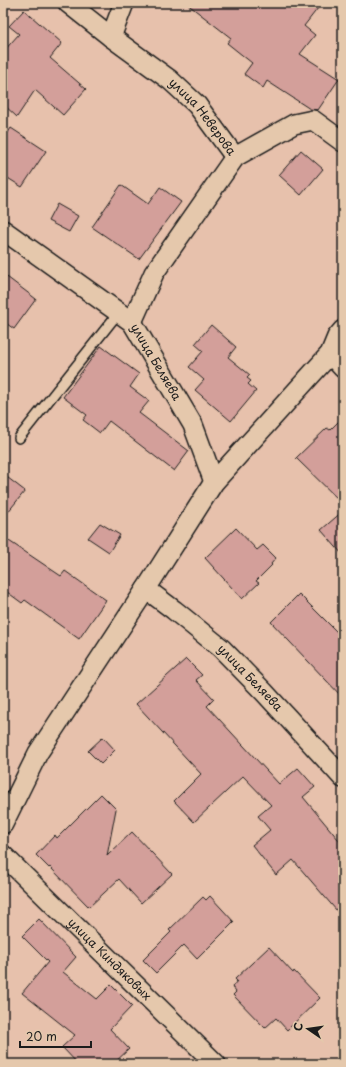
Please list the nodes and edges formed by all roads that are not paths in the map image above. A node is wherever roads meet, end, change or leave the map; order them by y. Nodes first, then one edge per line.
1 (68, 3) edge
2 (124, 3) edge
3 (111, 37) junction
4 (343, 142) edge
5 (235, 157) junction
6 (3, 230) edge
7 (125, 317) junction
8 (343, 330) edge
9 (330, 354) junction
10 (343, 368) edge
11 (19, 438) dead end
12 (214, 482) junction
13 (146, 589) junction
14 (343, 778) edge
15 (3, 824) edge
16 (3, 854) edge
17 (216, 1064) edge

1 - 3 street, улица Неверова
2 - 3 street
3 - 5 street, улица Неверова
4 - 5 street, улица Неверова
5 - 7 street
6 - 7 street, улица Беляева
7 - 11 lane
7 - 12 street, улица Беляева
8 - 9 street
9 - 10 street
9 - 12 street
12 - 13 street
13 - 14 street, улица Беляева
13 - 15 street
16 - 17 street, улица Киндяковых

